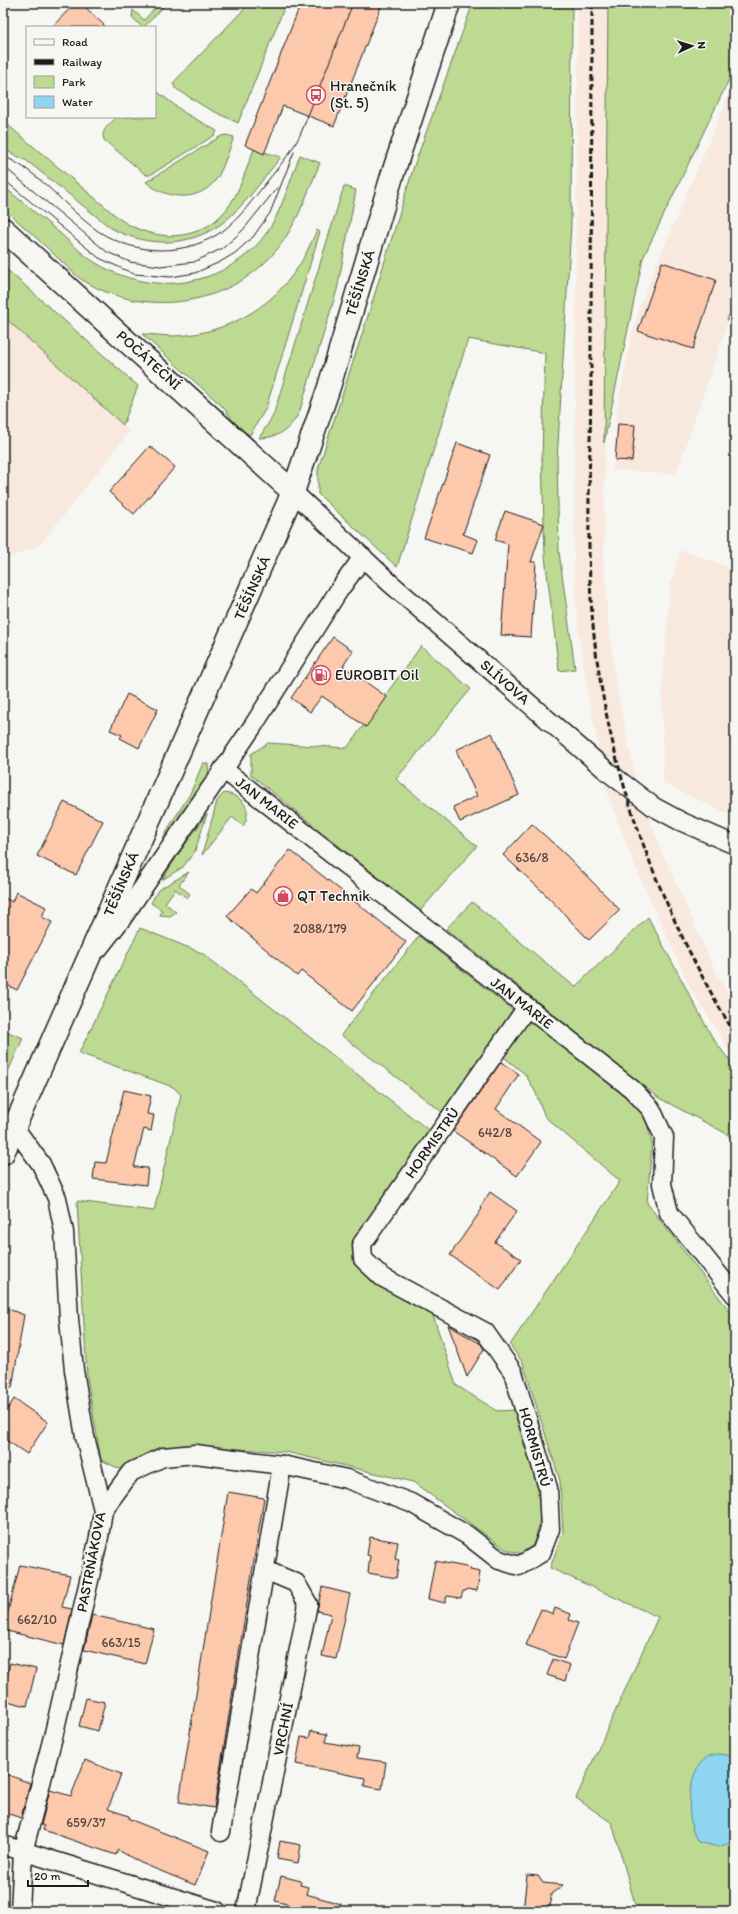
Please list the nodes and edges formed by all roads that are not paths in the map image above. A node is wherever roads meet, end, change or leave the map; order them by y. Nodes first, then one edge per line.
1 (449, 3) edge
2 (3, 230) edge
3 (293, 492) junction
4 (363, 557) junction
5 (223, 769) junction
6 (735, 846) edge
7 (87, 964) junction
8 (527, 1007) junction
9 (14, 1127) junction
10 (3, 1153) edge
11 (735, 1294) edge
12 (282, 1465) junction
13 (103, 1510) junction
14 (265, 1570) junction
15 (221, 1832) dead end
16 (3, 1845) edge
17 (23, 1852) junction
18 (20, 1911) edge
19 (217, 1911) edge
20 (246, 1911) edge

1 - 3 main road, TĚŠÍNSKÁ
2 - 3 main road, POČÁTEČNÍ
3 - 4 street, SLÍVOVA
3 - 7 main road, TĚŠÍNSKÁ
4 - 5 street
4 - 6 street, SLÍVOVA
5 - 7 street
5 - 8 street, JAN MARIE
7 - 9 main road, TĚŠÍNSKÁ
8 - 11 street, JAN MARIE
8 - 12 street, HORMISTRŮ
9 - 10 main road, TĚŠÍNSKÁ
9 - 13 street, PASTRŇÁKOVA
12 - 13 street, HORMISTRŮ
12 - 14 street
13 - 17 street, PASTRŇÁKOVA
14 - 15 street
14 - 20 street, VRCHNÍ
16 - 17 street
17 - 18 street, PASTRŇÁKOVA
17 - 19 street

